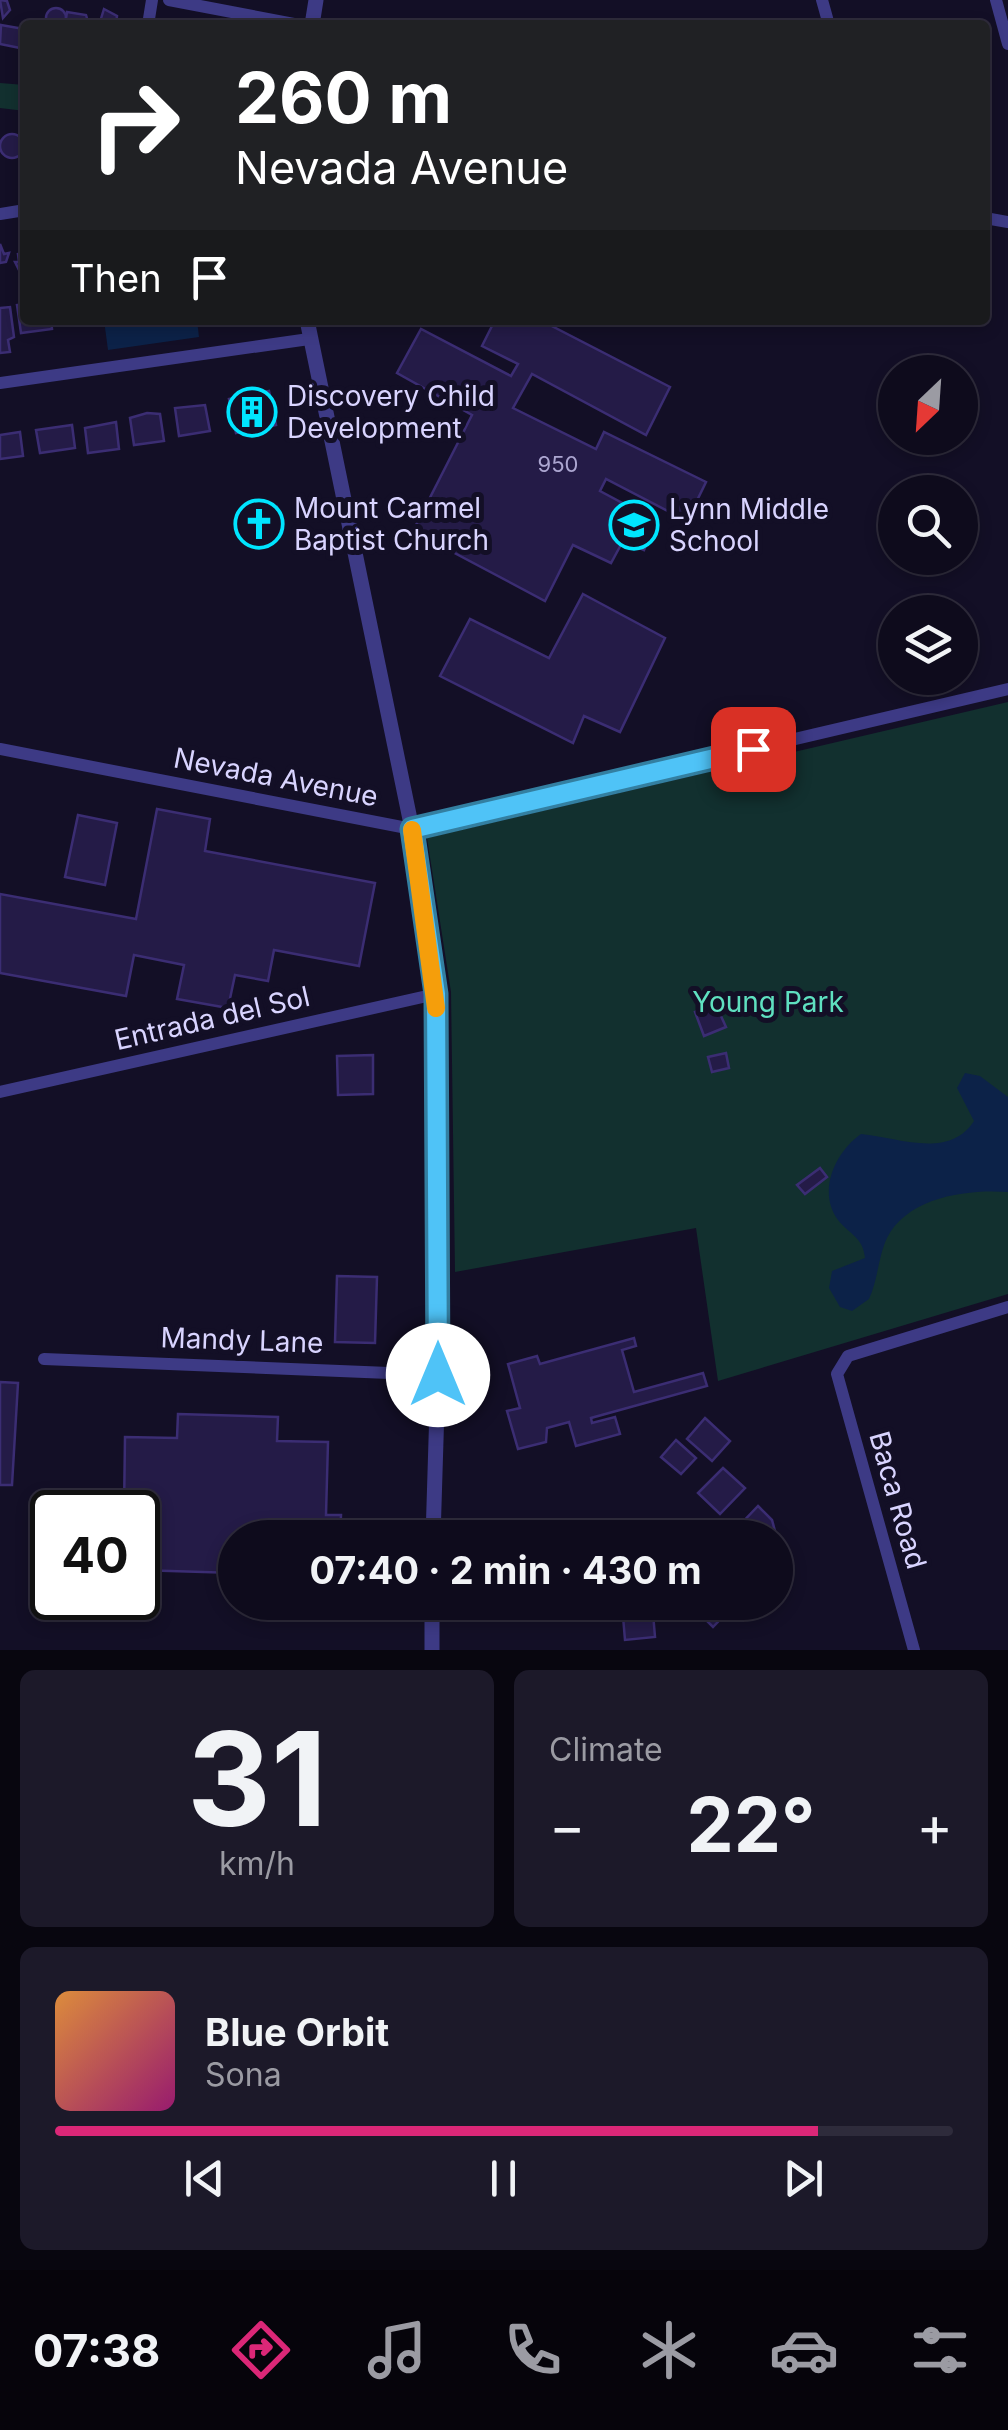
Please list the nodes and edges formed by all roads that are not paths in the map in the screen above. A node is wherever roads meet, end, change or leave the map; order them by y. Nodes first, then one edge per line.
1 (169, 0) edge
2 (996, 0) edge
3 (273, 20) edge
4 (1008, 44) edge
5 (308, 325) edge
6 (309, 338) junction
7 (0, 383) edge
8 (1008, 689) edge
9 (0, 749) edge
10 (412, 829) junction
11 (436, 994) junction
12 (0, 1092) edge
13 (1008, 1307) edge
14 (44, 1359) dead end
15 (438, 1375) junction
16 (434, 1520) edge
17 (432, 1620) edge
18 (432, 1650) edge
19 (914, 1650) edge

1 - 3 street
2 - 4 street
5 - 6 street
6 - 7 street
6 - 10 street
8 - 10 street, Nevada Avenue
9 - 10 street, Nevada Avenue
10 - 11 street
11 - 12 street, Entrada del Sol
11 - 15 street
13 - 19 street, Baca Road
14 - 15 street, Mandy Lane
15 - 16 street
17 - 18 street

